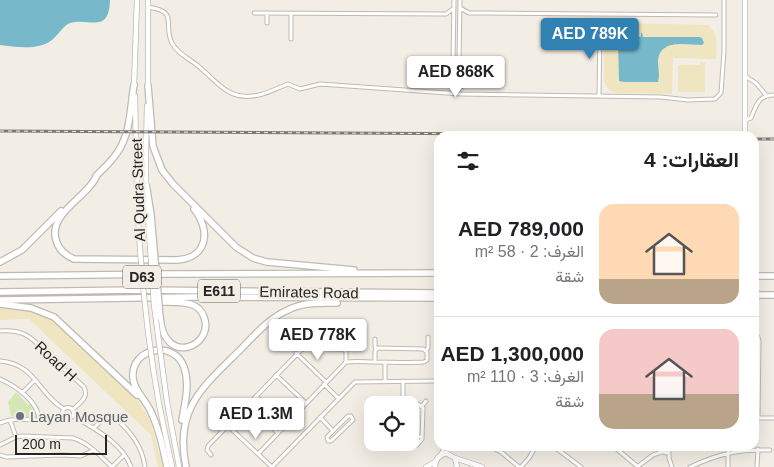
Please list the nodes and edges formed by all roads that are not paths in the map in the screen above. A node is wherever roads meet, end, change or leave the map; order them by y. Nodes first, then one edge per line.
1 (138, 0) edge
2 (148, 0) edge
3 (454, 0) edge
4 (460, 0) edge
5 (724, 0) edge
6 (745, 0) edge
7 (148, 7) junction
8 (454, 8) junction
9 (460, 8) junction
10 (254, 13) dead end
11 (267, 13) junction
12 (291, 13) junction
13 (469, 13) junction
14 (446, 14) junction
15 (716, 15) dead end
16 (460, 19) junction
17 (454, 21) junction
18 (267, 23) dead end
19 (600, 24) dead end
20 (291, 40) dead end
21 (745, 76) junction
22 (134, 85) junction
23 (148, 86) junction
24 (766, 95) junction
25 (774, 95) edge
26 (599, 96) junction
27 (745, 120) junction
28 (745, 131) edge
29 (97, 175) junction
30 (146, 184) junction
31 (178, 188) junction
32 (0, 262) edge
33 (370, 272) junction
34 (434, 273) edge
35 (0, 276) edge
36 (759, 276) edge
37 (774, 276) edge
38 (0, 292) edge
39 (434, 293) edge
40 (759, 295) edge
41 (774, 295) edge
42 (81, 298) junction
43 (0, 300) edge
44 (434, 300) edge
45 (434, 300) edge
46 (0, 304) edge
47 (0, 331) edge
48 (428, 337) dead end
49 (375, 338) dead end
50 (346, 344) dead end
51 (376, 349) junction
52 (345, 350) junction
53 (426, 350) junction
54 (296, 353) junction
55 (0, 361) edge
56 (346, 362) junction
57 (375, 362) junction
58 (385, 362) junction
59 (276, 375) junction
60 (0, 380) edge
61 (35, 380) junction
62 (385, 381) junction
63 (403, 381) junction
64 (434, 381) edge
65 (325, 383) junction
66 (22, 393) junction
67 (256, 396) junction
68 (402, 396) edge
69 (338, 398) junction
70 (426, 401) dead end
71 (306, 403) junction
72 (248, 404) junction
73 (419, 404) edge
74 (422, 406) junction
75 (64, 409) junction
76 (72, 410) junction
77 (64, 416) junction
78 (73, 416) junction
79 (320, 417) junction
80 (759, 418) edge
81 (774, 418) edge
82 (10, 420) junction
83 (39, 420) junction
84 (0, 423) edge
85 (286, 425) junction
86 (228, 426) junction
87 (94, 428) junction
88 (333, 430) junction
89 (278, 432) junction
90 (16, 437) junction
91 (419, 437) edge
92 (422, 437) junction
93 (419, 444) edge
94 (0, 445) edge
95 (759, 449) edge
96 (94, 450) junction
97 (770, 450) dead end
98 (443, 451) edge
99 (450, 451) edge
100 (499, 451) edge
101 (533, 451) edge
102 (559, 451) edge
103 (618, 451) edge
104 (656, 451) edge
105 (670, 451) edge
106 (738, 451) edge
107 (758, 451) edge
108 (663, 452) joint
109 (728, 452) junction
110 (258, 454) junction
111 (0, 455) edge
112 (124, 455) junction
113 (211, 455) dead end
114 (441, 455) junction
115 (653, 455) junction
116 (453, 456) junction
117 (670, 459) junction
118 (435, 464) edge
119 (112, 467) edge
120 (130, 467) edge
121 (145, 467) edge
122 (166, 467) edge
123 (172, 467) edge
124 (179, 467) edge
125 (186, 467) edge
126 (272, 467) edge
127 (426, 467) edge
128 (457, 467) edge
129 (482, 467) edge
130 (520, 467) edge
131 (580, 467) edge
132 (637, 467) edge
133 (672, 467) edge
134 (690, 467) edge
135 (728, 467) edge
136 (758, 467) edge

1 - 22 main road, Al Qudra Street / D63
2 - 7 main road, Al Qudra Street / D63
3 - 8 street
4 - 9 street
5 - 26 street
6 - 21 main road
7 - 23 main road, Al Qudra Street / D63
7 - 26 street
8 - 14 street
8 - 17 street
9 - 13 street
9 - 16 street
10 - 11 street
11 - 12 street
11 - 18 street
12 - 14 street
12 - 20 street
13 - 15 street
13 - 16 street
14 - 17 street
16 - 17 street
19 - 26 street
21 - 24 street
21 - 27 main road
22 - 29 highway
22 - 123 main road, Al Qudra Street / D63, bridge
23 - 30 main road, Al Qudra Street / D63, bridge
23 - 31 highway
24 - 25 street
24 - 27 street
27 - 28 main road
29 - 31 highway
29 - 32 highway
30 - 42 highway, bridge
30 - 124 main road, Al Qudra Street / D63, bridge
31 - 33 highway
33 - 34 highway, Emirates Road / E611
33 - 35 highway, Emirates Road / E611
36 - 37 highway
38 - 39 highway, Emirates Road / E611
40 - 41 highway
42 - 43 highway
42 - 44 highway
45 - 125 highway
46 - 122 highway
47 - 76 street, Road H
48 - 53 street
49 - 51 street
50 - 52 street
51 - 53 street
51 - 57 street
52 - 54 street
52 - 56 street
53 - 58 street
54 - 59 street
54 - 65 street
55 - 61 street
56 - 57 street
56 - 65 street
57 - 58 street
58 - 62 street
59 - 67 street
59 - 71 street
60 - 66 street
61 - 66 street
61 - 75 street
62 - 63 street
62 - 69 street
63 - 64 street
63 - 68 street
65 - 69 street
65 - 71 street
66 - 83 street
67 - 72 street
67 - 85 street
69 - 79 street
70 - 74 street
71 - 85 street
72 - 86 street
72 - 89 street
73 - 74 street
74 - 92 street
75 - 76 street
75 - 77 street
76 - 78 street
77 - 78 street
77 - 83 street
78 - 87 street
79 - 88 street
79 - 126 street
80 - 81 street
82 - 83 street
82 - 84 street
82 - 90 street
85 - 89 street
86 - 110 street
86 - 113 street
87 - 112 street
87 - 121 street
88 - 88 street
89 - 110 street
90 - 94 street
90 - 96 street
91 - 92 street
92 - 93 street
95 - 97 street
96 - 111 street
96 - 119 street
98 - 114 street
99 - 116 street
100 - 130 street
101 - 130 street
102 - 131 street
103 - 132 street
104 - 115 street
105 - 117 street
106 - 109 street
107 - 136 street
108 - 115 street
108 - 117 street
109 - 134 street
109 - 135 street
110 - 126 street
112 - 119 street
112 - 120 street
114 - 116 main road
114 - 118 main road
115 - 132 street
116 - 128 main road
116 - 129 main road
117 - 133 street
118 - 127 main road
122 - 125 highway

